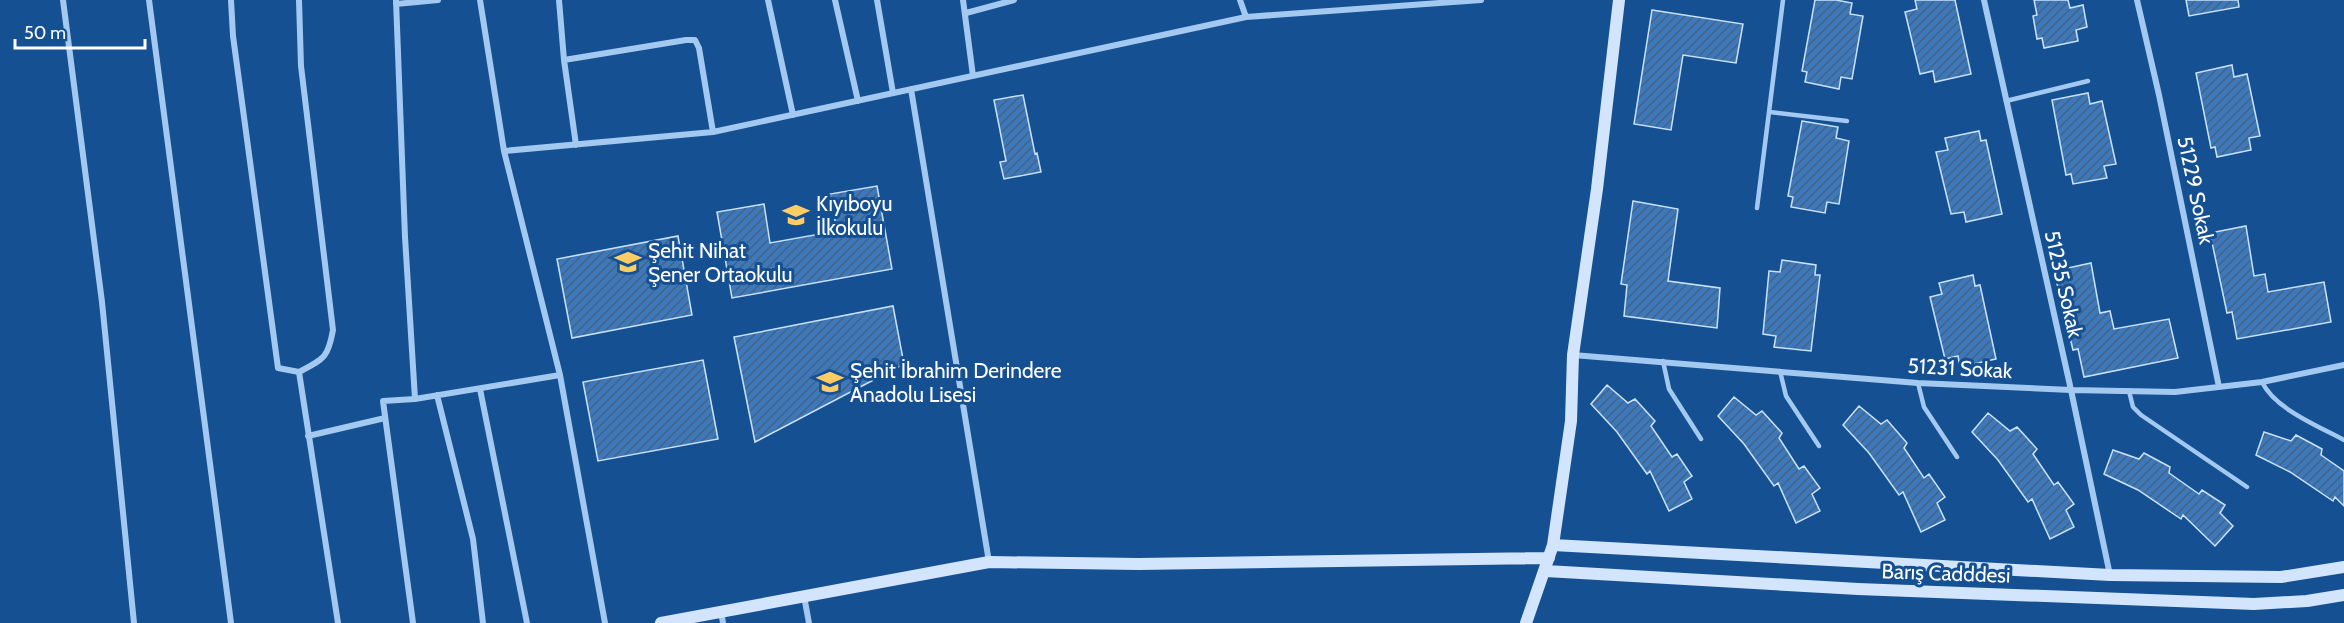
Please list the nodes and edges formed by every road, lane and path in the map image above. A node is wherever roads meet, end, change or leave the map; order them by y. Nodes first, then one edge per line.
1 (63, 0) edge
2 (149, 0) edge
3 (231, 0) edge
4 (299, 0) edge
5 (438, 0) edge
6 (480, 0) edge
7 (559, 0) edge
8 (768, 0) edge
9 (835, 0) edge
10 (877, 0) edge
11 (963, 0) edge
12 (1014, 0) edge
13 (1240, 0) edge
14 (1481, 0) edge
15 (1619, 0) edge
16 (1783, 0) edge
17 (1984, 0) edge
18 (2137, 0) edge
19 (396, 2) edge
20 (966, 13) junction
21 (1246, 16) junction
22 (564, 60) junction
23 (973, 76) junction
24 (2088, 81) dead end
25 (912, 89) junction
26 (893, 93) junction
27 (2006, 100) junction
28 (858, 101) junction
29 (1770, 112) junction
30 (793, 115) junction
31 (1847, 121) dead end
32 (713, 132) junction
33 (576, 145) junction
34 (504, 151) junction
35 (1757, 208) dead end
36 (1573, 355) junction
37 (1663, 361) junction
38 (2344, 365) edge
39 (1780, 371) junction
40 (299, 372) junction
41 (560, 375) junction
42 (2262, 382) junction
43 (1918, 383) junction
44 (2219, 387) junction
45 (480, 389) junction
46 (2071, 390) junction
47 (2129, 391) junction
48 (437, 396) junction
49 (415, 399) junction
50 (386, 418) junction
51 (308, 436) junction
52 (1701, 439) dead end
53 (2344, 441) edge
54 (1819, 446) dead end
55 (1957, 457) dead end
56 (2247, 487) dead end
57 (1554, 544) junction
58 (1549, 558) junction
59 (989, 562) junction
60 (2344, 567) edge
61 (1546, 571) junction
62 (2110, 575) junction
63 (2344, 595) edge
64 (804, 596) junction
65 (722, 617) edge
66 (134, 623) edge
67 (231, 623) edge
68 (338, 623) edge
69 (414, 623) edge
70 (483, 623) edge
71 (527, 623) edge
72 (605, 623) edge
73 (661, 623) edge
74 (808, 623) edge
75 (1526, 623) edge

1 - 66 street
2 - 67 street
3 - 40 street
4 - 40 street
5 - 19 street
6 - 34 street
7 - 22 street
8 - 30 street
9 - 28 street
10 - 26 street
11 - 20 street
12 - 20 street
13 - 21 street
14 - 21 street
15 - 36 main road
16 - 29 lane
17 - 27 street, 51235 Sokak
18 - 44 street, 51229 Sokak
19 - 49 street
20 - 23 street
21 - 23 street
22 - 32 street
22 - 33 street
23 - 25 street
24 - 27 lane
25 - 26 street
25 - 59 street
26 - 28 street
27 - 46 street, 51235 Sokak
28 - 30 street
29 - 31 lane
29 - 35 lane
30 - 32 street
32 - 33 street
33 - 34 street
34 - 41 street
36 - 37 street, 51231 Sokak
36 - 57 main road
37 - 39 street, 51231 Sokak
37 - 52 lane
38 - 42 street, 51231 Sokak
39 - 43 street, 51231 Sokak
39 - 54 lane
40 - 51 street
41 - 45 street
41 - 72 street
42 - 44 street, 51231 Sokak
42 - 53 lane
43 - 46 street, 51231 Sokak
43 - 55 lane
44 - 47 street, 51231 Sokak
45 - 48 street
45 - 71 street
46 - 47 street, 51231 Sokak
46 - 62 street, 51235 Sokak
47 - 56 lane
48 - 49 street
48 - 70 street
49 - 50 street
50 - 51 street
50 - 69 street
51 - 68 street
57 - 58 main road
57 - 62 main road, Barış Cadddesi
58 - 59 main road
58 - 61 main road
59 - 64 main road
60 - 62 main road, Barış Cadddesi
61 - 63 main road, Barış Cadddesi
61 - 75 main road
64 - 65 main road
64 - 74 street
65 - 73 main road

